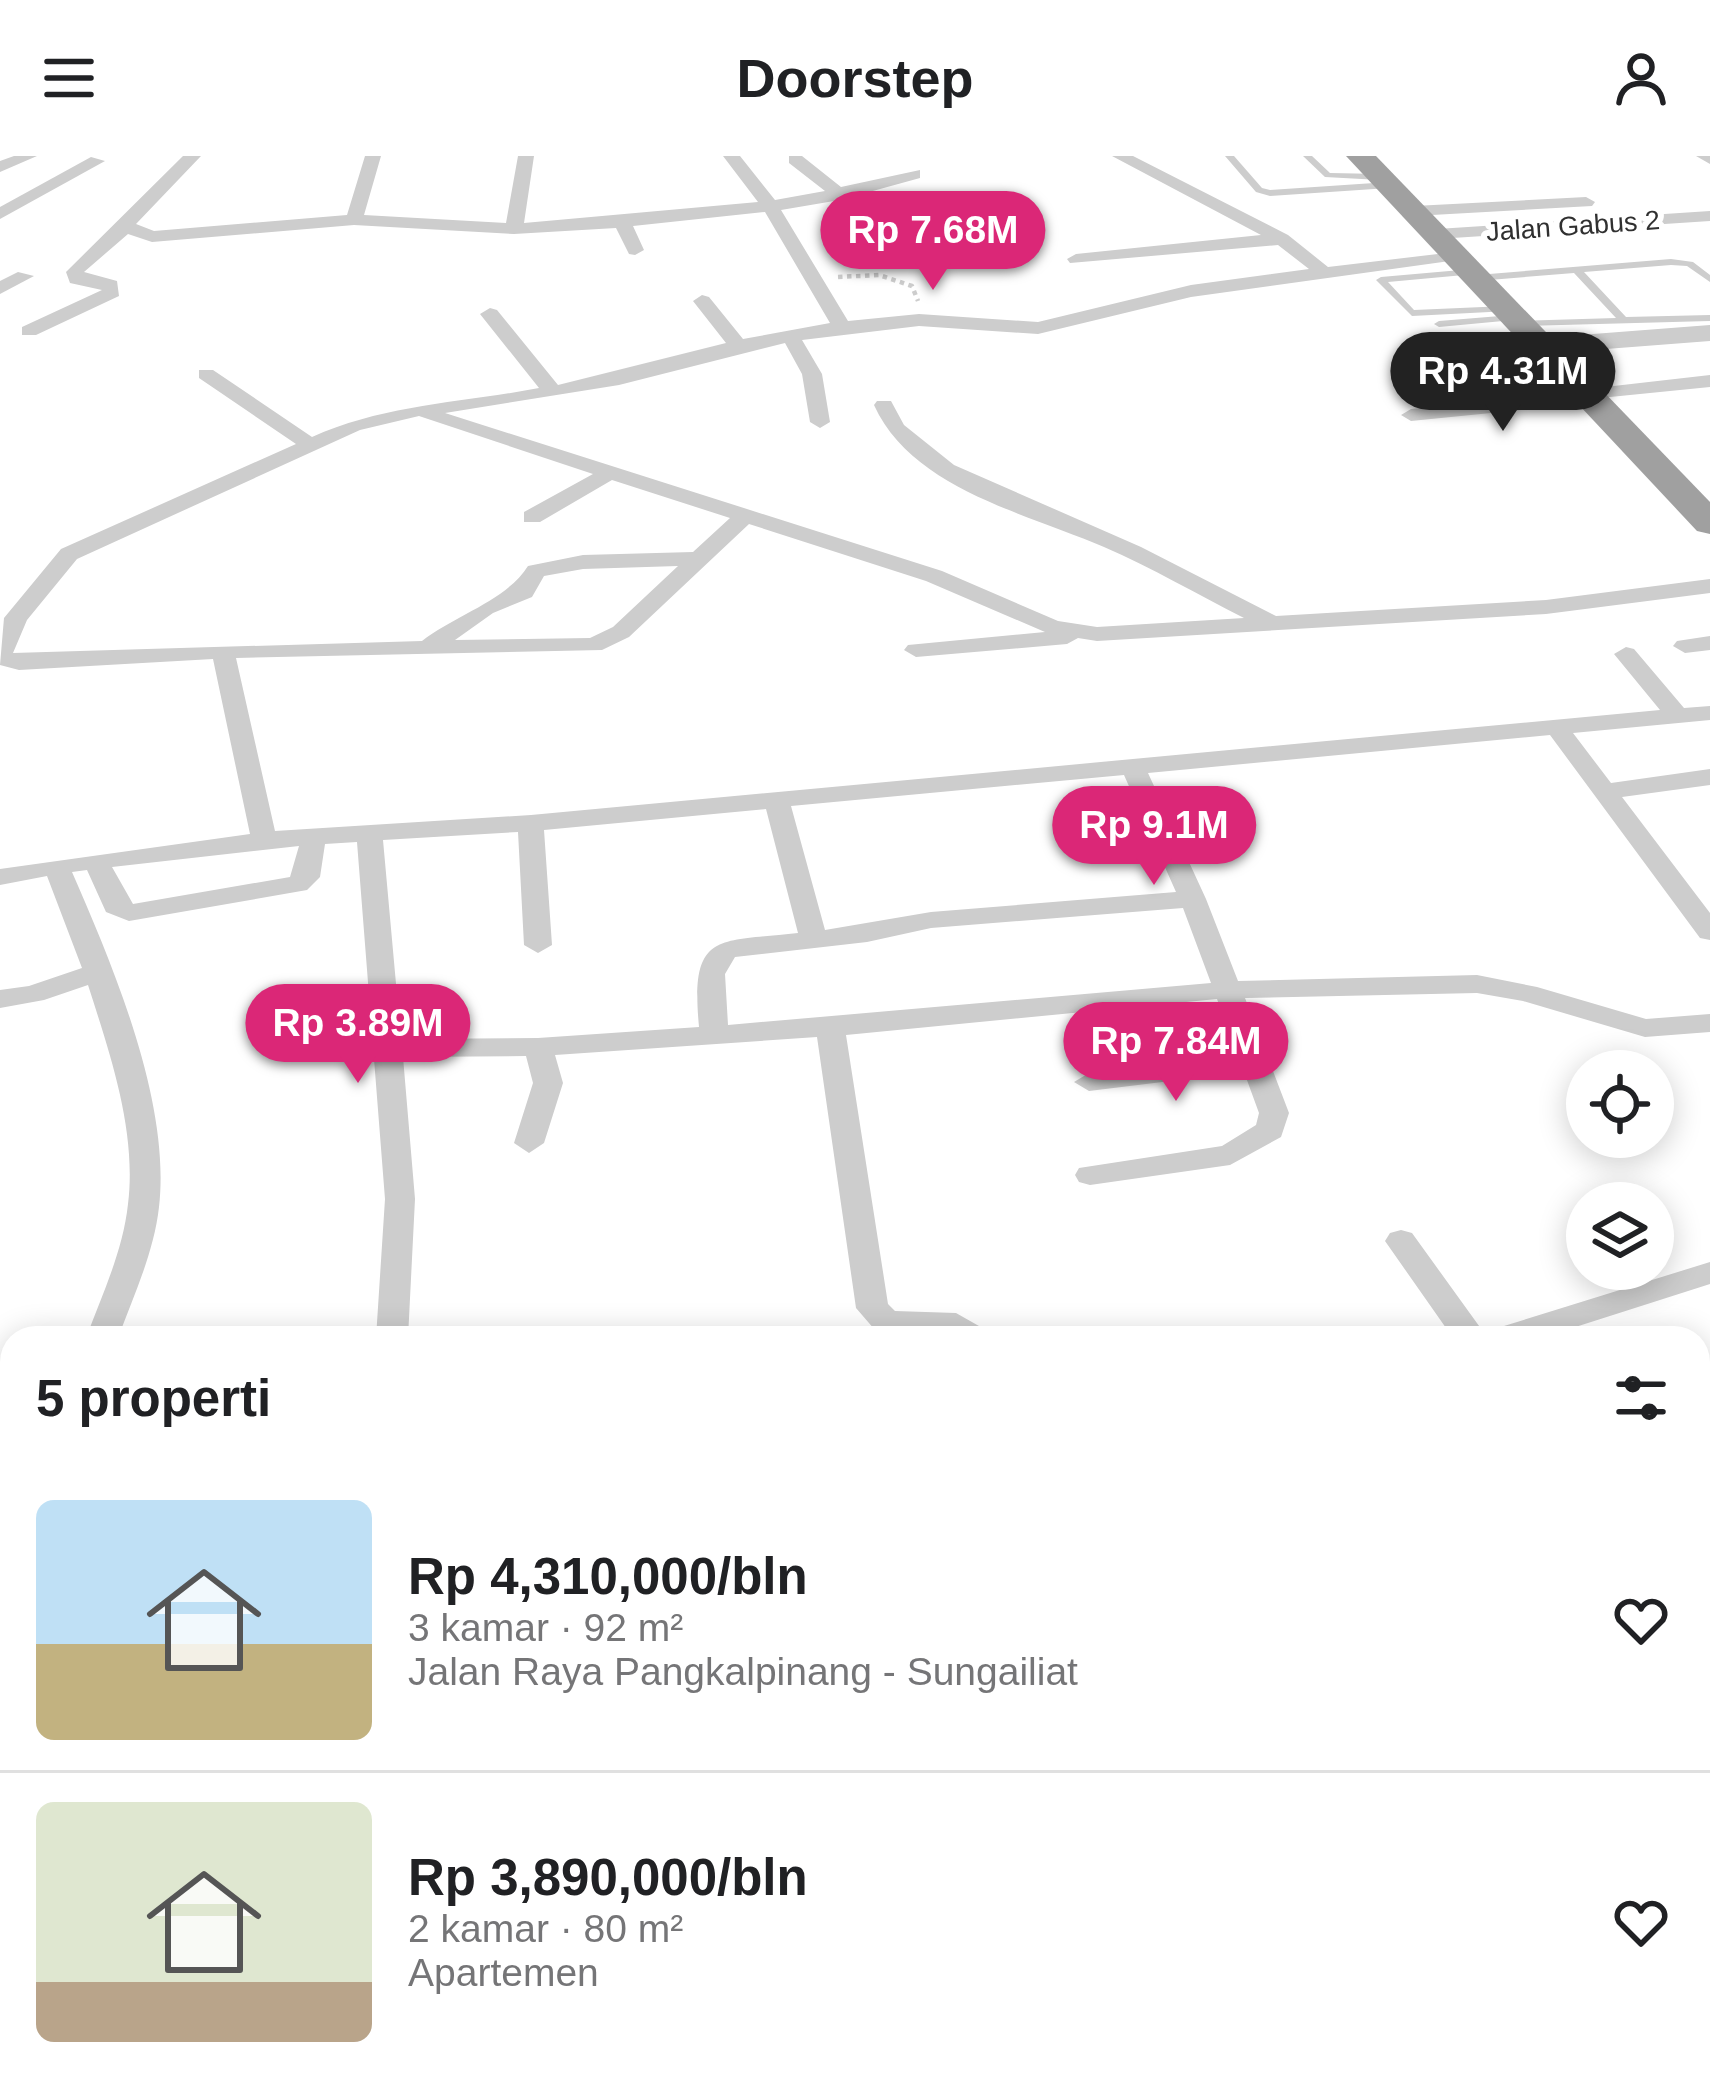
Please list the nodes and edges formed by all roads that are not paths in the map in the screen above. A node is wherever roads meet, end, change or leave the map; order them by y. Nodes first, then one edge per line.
1 (29, 156) edge
2 (193, 156) edge
3 (373, 156) edge
4 (526, 156) edge
5 (730, 156) edge
6 (1120, 156) edge
7 (1229, 156) edge
8 (1307, 156) edge
9 (795, 159) edge
10 (97, 161) dead end
11 (0, 167) edge
12 (1376, 173) edge
13 (914, 174) dead end
14 (840, 194) junction
15 (1586, 202) dead end
16 (770, 206) junction
17 (0, 214) edge
18 (1710, 216) edge
19 (354, 220) junction
20 (622, 222) junction
21 (127, 226) junction
22 (514, 229) junction
23 (1282, 239) junction
24 (635, 250) dead end
25 (1451, 250) junction
26 (1076, 259) dead end
27 (1576, 269) junction
28 (1321, 271) junction
29 (25, 276) dead end
30 (1710, 279) edge
31 (0, 288) edge
32 (702, 301) dead end
33 (490, 314) dead end
34 (1710, 318) edge
35 (1622, 319) junction
36 (1439, 324) dead end
37 (1520, 324) junction
38 (842, 328) junction
39 (29, 331) dead end
40 (1710, 333) edge
41 (790, 336) junction
42 (738, 346) junction
43 (206, 374) dead end
44 (1710, 381) edge
45 (553, 392) junction
46 (1588, 395) junction
47 (884, 405) dead end
48 (417, 410) junction
49 (1411, 415) dead end
50 (820, 422) dead end
51 (311, 445) junction
52 (611, 472) junction
53 (1704, 510) edge
54 (747, 514) junction
55 (532, 517) dead end
56 (698, 559) junction
57 (1710, 586) edge
58 (8, 617) edge
59 (1269, 622) junction
60 (1097, 634) junction
61 (1710, 643) edge
62 (425, 646) junction
63 (1684, 646) dead end
64 (916, 650) dead end
65 (223, 651) junction
66 (1626, 655) dead end
67 (0, 657) edge
68 (1710, 713) edge
69 (1679, 717) junction
70 (1559, 731) junction
71 (1132, 766) junction
72 (1710, 777) edge
73 (1605, 792) junction
74 (777, 802) junction
75 (531, 824) junction
76 (369, 833) junction
77 (313, 837) junction
78 (264, 840) junction
79 (97, 860) junction
80 (56, 866) junction
81 (0, 877) edge
82 (1193, 899) junction
83 (1710, 932) edge
84 (814, 940) junction
85 (538, 945) dead end
86 (97, 972) junction
87 (1226, 990) junction
88 (0, 999) edge
89 (1710, 1023) edge
90 (830, 1028) junction
91 (714, 1035) junction
92 (538, 1047) junction
93 (388, 1048) junction
94 (1256, 1061) junction
95 (1089, 1082) dead end
96 (529, 1143) dead end
97 (1090, 1175) dead end
98 (1400, 1240) dead end
99 (1710, 1273) edge
100 (106, 1326) edge
101 (393, 1326) edge
102 (957, 1326) edge
103 (1463, 1326) edge
104 (1542, 1326) edge

1 - 11 street
2 - 21 street
3 - 19 street
4 - 22 street
5 - 16 street
6 - 23 street
7 - 12 lane
8 - 12 lane
9 - 14 street
10 - 17 street
12 - 25 highway
13 - 14 street
14 - 16 street
15 - 25 street
16 - 20 street
16 - 38 street
18 - 25 street, Jalan Gabus 2
19 - 21 street
19 - 22 street
20 - 22 street
20 - 24 street
21 - 39 street
23 - 26 street
23 - 28 street
25 - 27 lane
25 - 28 street
25 - 37 highway
25 - 37 lane
27 - 30 lane
27 - 35 lane
28 - 38 street
29 - 31 street
32 - 42 street
33 - 45 street
34 - 35 lane
35 - 37 lane
36 - 37 lane
37 - 40 street
37 - 46 highway
38 - 41 street
41 - 42 street
41 - 50 street
42 - 45 street
43 - 51 street
44 - 46 street
45 - 48 street
46 - 49 street
46 - 53 highway
47 - 59 street
48 - 51 street
48 - 52 street
51 - 58 street
52 - 54 street
52 - 55 street
54 - 56 street
54 - 60 street
56 - 62 street
56 - 62 street
57 - 59 street
58 - 67 street
59 - 60 street
60 - 64 street
61 - 63 street
62 - 65 street
65 - 67 street
65 - 78 street
66 - 69 street
68 - 69 street
69 - 70 street
70 - 71 street
70 - 73 street
71 - 74 street
71 - 82 street
72 - 73 street
73 - 83 street
74 - 75 street
74 - 84 street
75 - 76 street
75 - 85 street
76 - 77 street
76 - 93 street
77 - 78 street
77 - 79 street
78 - 79 street
79 - 80 street
80 - 81 street
80 - 86 street
82 - 84 street
82 - 87 street
84 - 91 street
86 - 88 street
86 - 100 street
87 - 89 street
87 - 90 street
87 - 94 street
90 - 91 street
90 - 102 street
91 - 92 street
92 - 93 street
92 - 96 street
93 - 101 street
94 - 95 street
94 - 97 street
98 - 103 street
99 - 104 street

